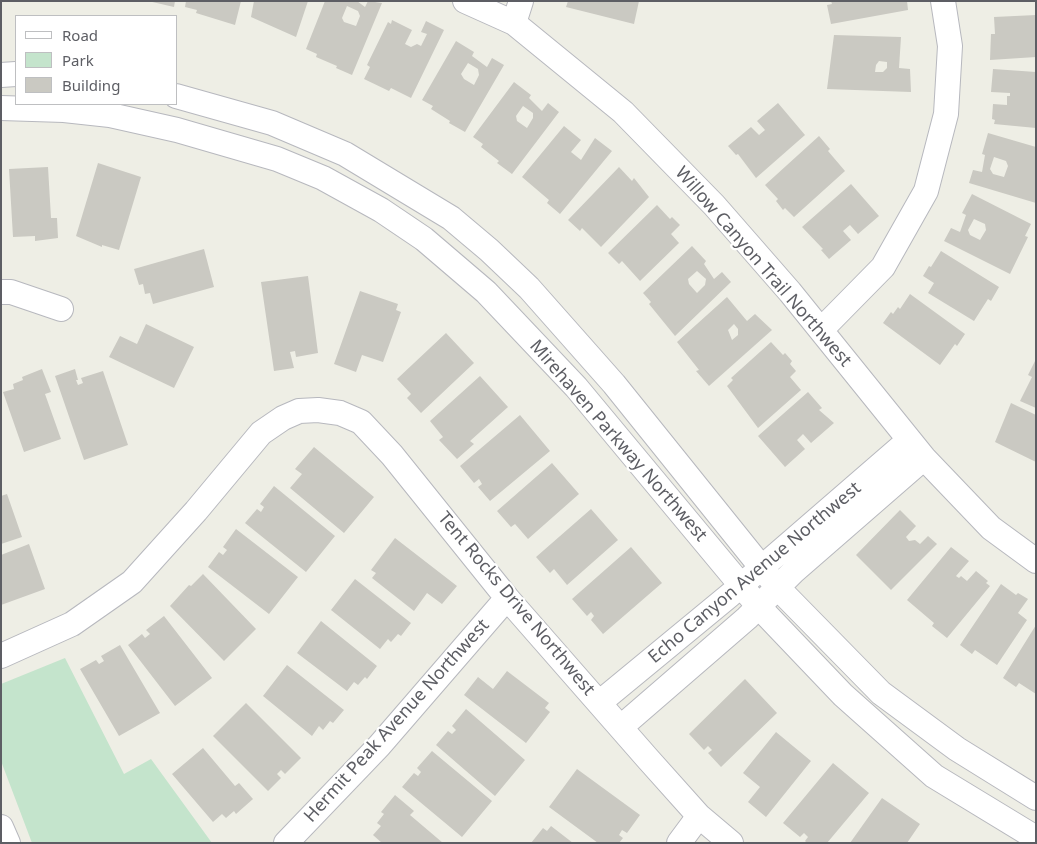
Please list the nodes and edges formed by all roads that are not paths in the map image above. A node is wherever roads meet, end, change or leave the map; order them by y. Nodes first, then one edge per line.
1 (465, 1) edge
2 (943, 1) edge
3 (517, 12) edge
4 (15, 74) edge
5 (1, 75) edge
6 (178, 97) edge
7 (1, 108) edge
8 (1, 292) edge
9 (61, 309) dead end
10 (821, 330) junction
11 (908, 440) junction
12 (924, 458) junction
13 (854, 504) junction
14 (1036, 561) edge
15 (760, 566) junction
16 (741, 584) junction
17 (778, 588) junction
18 (507, 598) junction
19 (759, 606) junction
20 (1, 656) edge
21 (599, 703) junction
22 (621, 727) junction
23 (1036, 798) edge
24 (700, 816) junction
25 (1, 827) edge
26 (1036, 838) edge
27 (8, 843) edge
28 (286, 843) edge
29 (679, 843) edge
30 (730, 843) edge

1 - 3 street, Willow Canyon Trail Northwest
2 - 10 street
3 - 10 street, Willow Canyon Trail Northwest
4 - 5 street
6 - 15 street, Mirehaven Parkway Northwest
7 - 16 street, Mirehaven Parkway Northwest
8 - 9 street
10 - 11 street, Willow Canyon Trail Northwest
11 - 12 street, Willow Canyon Trail Northwest
11 - 13 street, Echo Canyon Avenue Northwest
12 - 13 street, Echo Canyon Avenue Northwest
12 - 14 street, Willow Canyon Trail Northwest
13 - 15 street, Echo Canyon Avenue Northwest
13 - 17 street, Echo Canyon Avenue Northwest
15 - 16 street, Echo Canyon Avenue Northwest
15 - 17 street, Mirehaven Parkway Northwest
16 - 19 street, Mirehaven Parkway Northwest
16 - 21 street, Echo Canyon Avenue Northwest
17 - 19 street, Echo Canyon Avenue Northwest
17 - 23 street, Mirehaven Parkway Northwest
18 - 20 street, Tent Rocks Drive Northwest
18 - 21 street, Tent Rocks Drive Northwest
18 - 28 street, Hermit Peak Avenue Northwest
19 - 22 street, Echo Canyon Avenue Northwest
19 - 26 street, Mirehaven Parkway Northwest
21 - 22 street, Tent Rocks Drive Northwest
22 - 24 street, Tent Rocks Drive Northwest
24 - 29 street
24 - 30 street, Tent Rocks Drive Northwest
25 - 27 street

